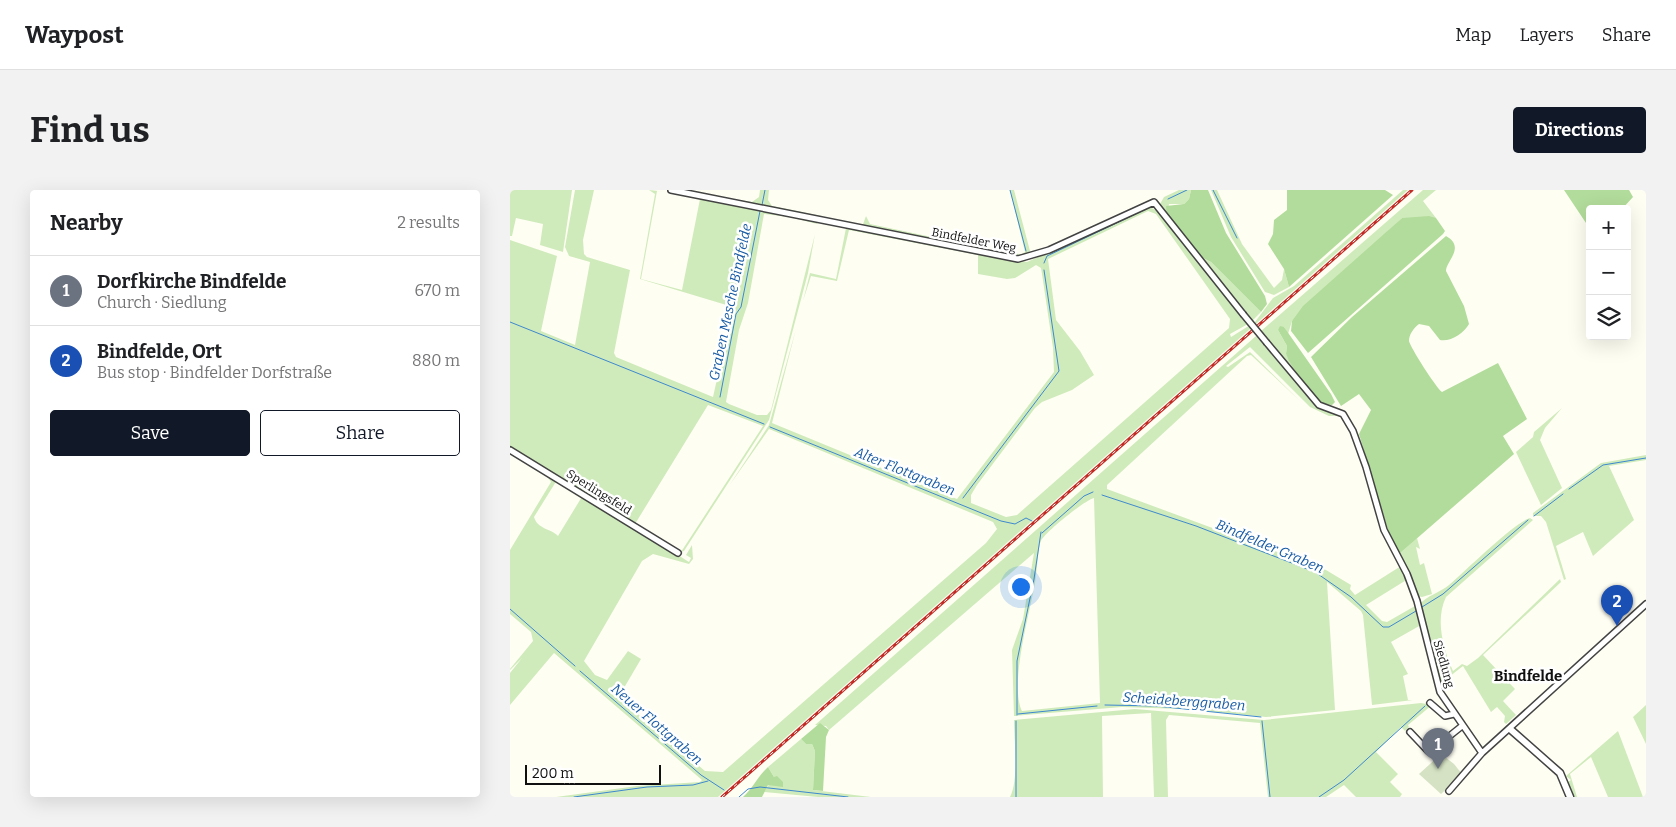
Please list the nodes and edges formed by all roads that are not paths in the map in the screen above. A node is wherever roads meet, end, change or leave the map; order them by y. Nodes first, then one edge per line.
1 (671, 190) edge
2 (1243, 314) joint
3 (510, 450) edge
4 (678, 553) dead end
5 (1646, 604) edge
6 (1430, 703) dead end
7 (1454, 714) junction
8 (1462, 726) junction
9 (1510, 729) junction
10 (1410, 732) dead end
11 (1482, 753) junction
12 (1449, 791) dead end
13 (1570, 797) edge

1 - 2 street, Bindfelder Weg
2 - 7 street, Siedlung, bridge
3 - 4 street, Sperlingsfeld
5 - 9 street
6 - 7 street
7 - 8 street, Siedlung
8 - 10 street
8 - 11 street, Siedlung
9 - 11 street
9 - 13 street
11 - 12 street

